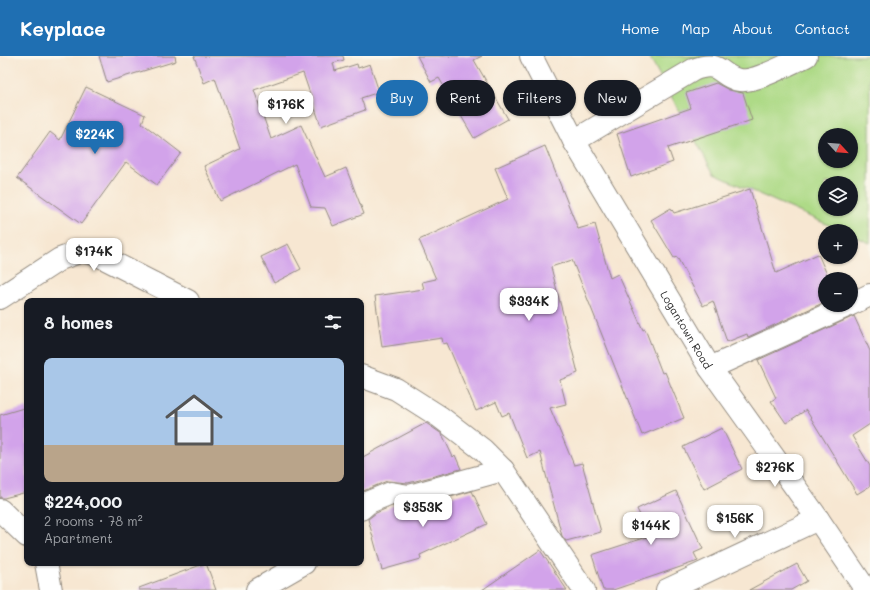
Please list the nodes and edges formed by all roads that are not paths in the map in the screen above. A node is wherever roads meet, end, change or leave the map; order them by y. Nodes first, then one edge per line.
1 (531, 56) edge
2 (806, 56) edge
3 (574, 141) junction
4 (870, 296) edge
5 (0, 298) edge
6 (182, 298) edge
7 (858, 301) edge
8 (834, 312) edge
9 (710, 368) junction
10 (364, 377) edge
11 (503, 470) junction
12 (364, 506) edge
13 (0, 510) edge
14 (818, 519) junction
15 (24, 533) edge
16 (47, 566) edge
17 (299, 566) edge
18 (51, 590) edge
19 (257, 590) edge
20 (584, 590) edge
21 (667, 590) edge
22 (866, 590) edge

1 - 3 street, Logantown Road
2 - 3 street
3 - 9 street, Logantown Road
4 - 7 street
5 - 6 street
8 - 9 street
9 - 14 street, Logantown Road
10 - 11 street
11 - 12 street
11 - 20 street
13 - 15 street
14 - 21 street
14 - 22 street, Logantown Road
16 - 18 street
17 - 19 street

